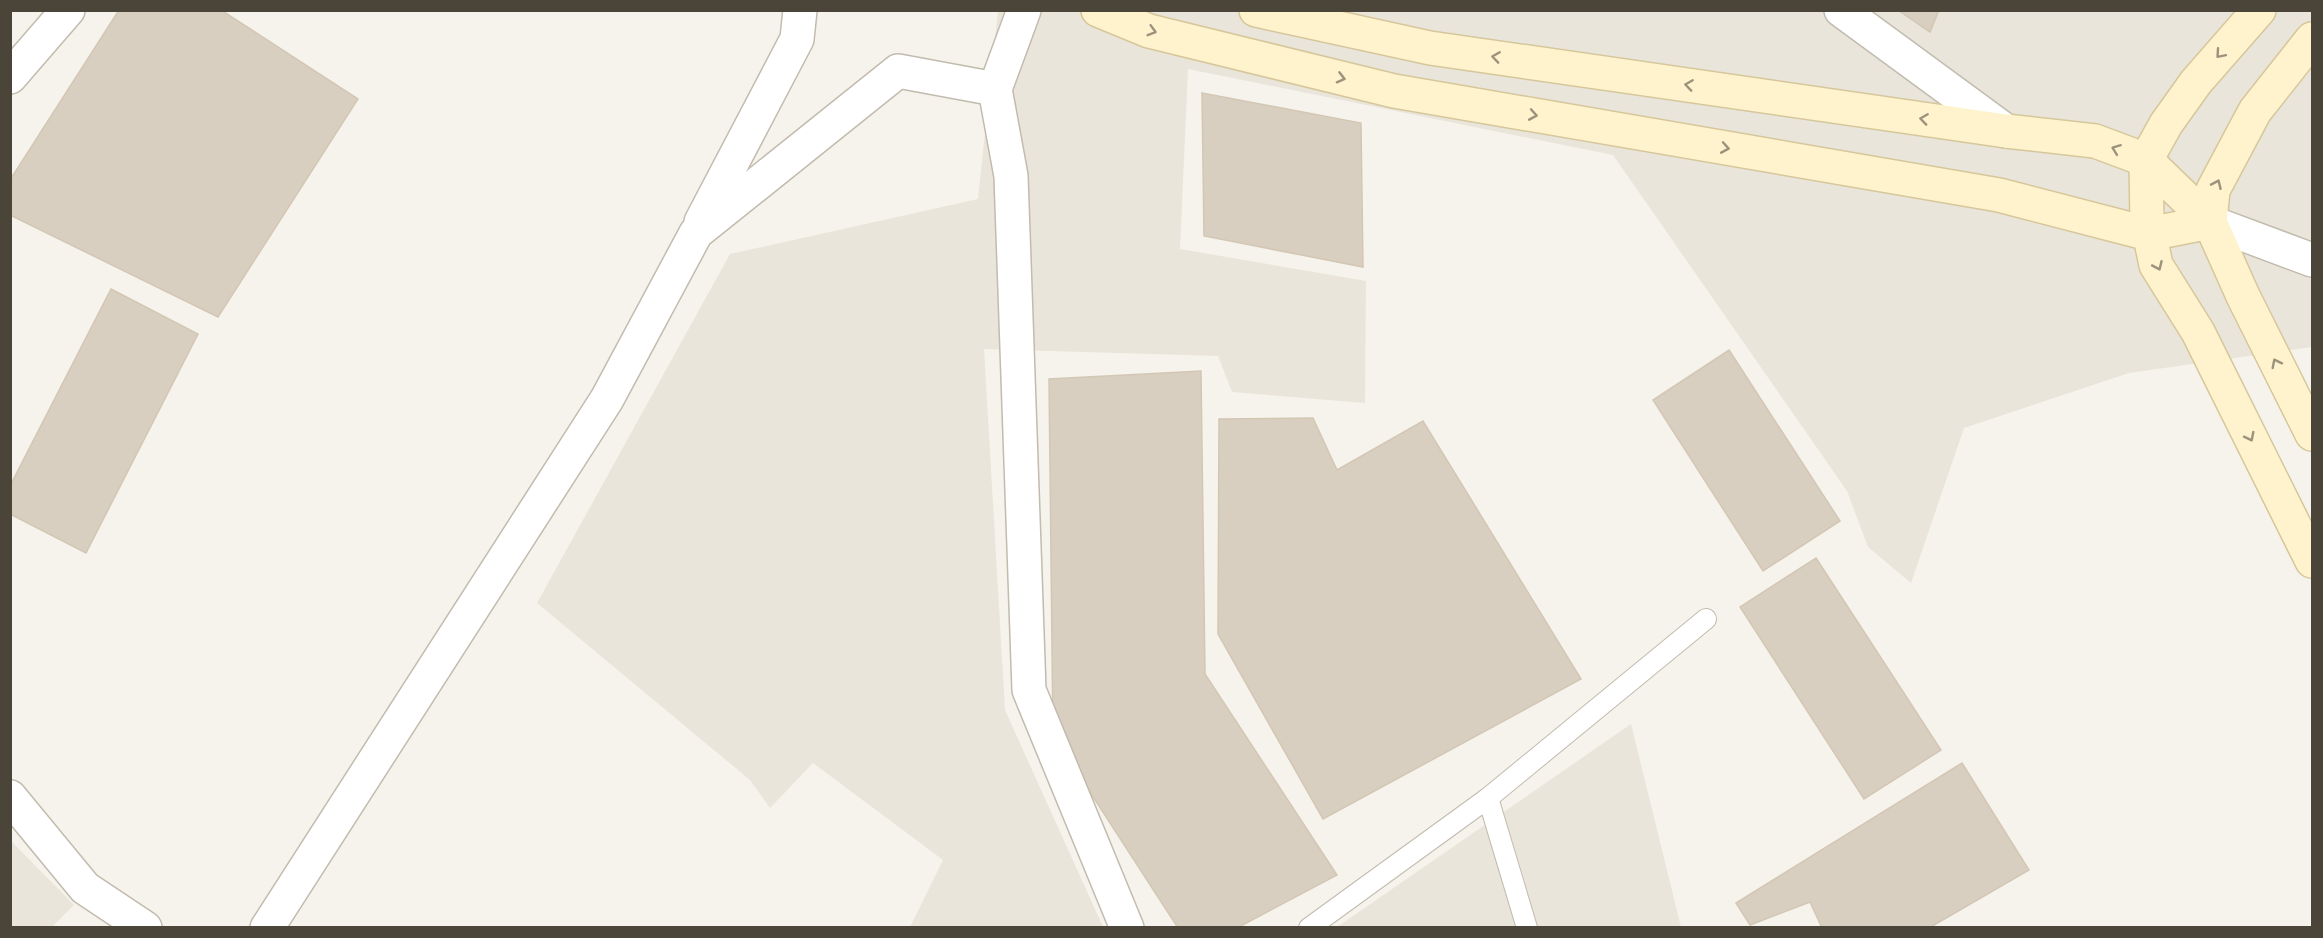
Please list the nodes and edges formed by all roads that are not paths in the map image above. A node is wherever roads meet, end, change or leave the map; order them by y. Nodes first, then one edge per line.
1 (68, 10) edge
2 (800, 10) edge
3 (1024, 10) edge
4 (1098, 10) edge
5 (1256, 10) edge
6 (1841, 10) edge
7 (2259, 10) edge
8 (2313, 39) edge
9 (10, 77) edge
10 (995, 89) junction
11 (2006, 131) junction
12 (2146, 160) junction
13 (2210, 222) junction
14 (696, 233) junction
15 (2149, 234) junction
16 (2313, 260) edge
17 (2313, 434) edge
18 (2313, 561) edge
19 (1706, 619) dead end
20 (10, 797) edge
21 (1488, 798) junction
22 (145, 927) edge
23 (267, 927) edge
24 (1127, 927) edge
25 (1309, 927) edge
26 (1527, 927) edge

1 - 9 street
2 - 14 street
3 - 10 street
4 -> 15 street
11 -> 5 street
6 - 11 street
7 -> 12 street
13 -> 8 street
10 - 14 street
10 - 24 street
12 -> 11 street
12 - 13 street
12 - 15 street
13 - 15 street
13 - 16 street
17 -> 13 street
14 - 23 street
15 -> 18 street
19 - 21 lane
20 - 22 street
21 - 25 lane
21 - 26 lane

